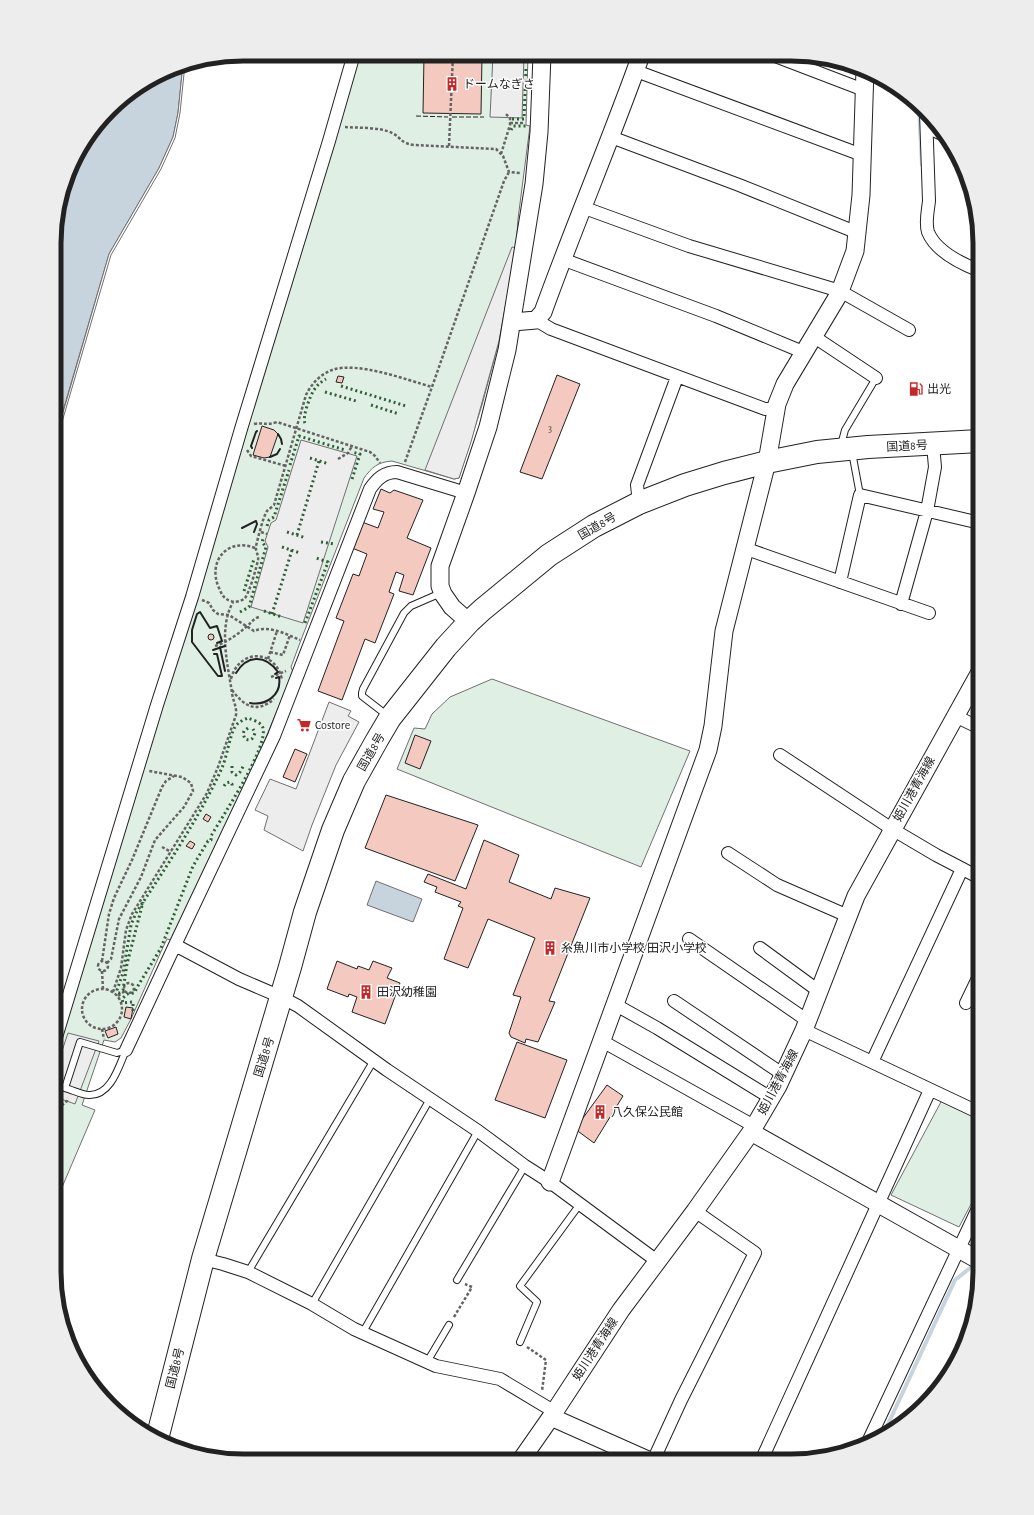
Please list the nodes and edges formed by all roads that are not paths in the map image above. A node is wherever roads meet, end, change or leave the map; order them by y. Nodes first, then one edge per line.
1 (352, 61) edge
2 (542, 61) edge
3 (788, 61) edge
4 (639, 63) edge
5 (865, 77) edge
6 (864, 90) junction
7 (926, 121) edge
8 (926, 130) junction
9 (937, 135) edge
10 (612, 137) junction
11 (862, 155) junction
12 (582, 207) junction
13 (858, 233) junction
14 (562, 259) junction
15 (973, 268) edge
16 (840, 291) junction
17 (536, 320) junction
18 (513, 322) junction
19 (909, 330) dead end
20 (813, 336) junction
21 (803, 352) junction
22 (677, 377) junction
23 (876, 378) joint
24 (776, 409) junction
25 (973, 442) edge
26 (932, 445) junction
27 (846, 450) junction
28 (767, 462) junction
29 (466, 493) junction
30 (860, 495) junction
31 (638, 503) junction
32 (928, 511) junction
33 (973, 521) edge
34 (744, 548) junction
35 (840, 582) junction
36 (442, 592) junction
37 (901, 604) junction
38 (929, 613) dead end
39 (469, 622) junction
40 (973, 684) edge
41 (955, 716) junction
42 (390, 718) junction
43 (973, 725) edge
44 (780, 756) dead end
45 (892, 829) junction
46 (728, 853) dead end
47 (962, 869) junction
48 (973, 874) edge
49 (848, 916) junction
50 (690, 939) dead end
51 (175, 945) junction
52 (760, 948) dead end
53 (973, 988) edge
54 (820, 992) junction
55 (281, 996) junction
56 (674, 1001) dead end
57 (966, 1002) dead end
58 (616, 1005) junction
59 (61, 1021) edge
60 (806, 1026) junction
61 (602, 1042) junction
62 (126, 1050) junction
63 (374, 1060) junction
64 (872, 1062) junction
65 (784, 1075) junction
66 (930, 1090) junction
67 (771, 1098) junction
68 (430, 1099) junction
69 (973, 1110) edge
70 (753, 1129) junction
71 (478, 1130) junction
72 (525, 1166) junction
73 (550, 1182) junction
74 (580, 1204) junction
75 (880, 1204) junction
76 (695, 1211) junction
77 (973, 1219) edge
78 (958, 1250) junction
79 (973, 1258) edge
80 (203, 1259) junction
81 (657, 1261) junction
82 (248, 1272) junction
83 (457, 1280) road end
84 (312, 1304) junction
85 (449, 1325) road end
86 (363, 1332) junction
87 (520, 1342) road end
88 (427, 1362) junction
89 (553, 1414) junction
90 (159, 1433) edge
91 (871, 1435) edge
92 (525, 1454) edge
93 (636, 1454) edge
94 (656, 1454) edge
95 (765, 1454) edge

1 - 59 street
2 - 18 street
3 - 6 street
4 - 10 street
4 - 11 street
5 - 6 street
6 - 11 street
7 - 8 street
8 - 9 lane
8 - 15 street
10 - 12 street
10 - 13 street
11 - 13 street
12 - 14 street
12 - 16 street
13 - 16 street
14 - 17 street
14 - 21 street
16 - 19 street
16 - 20 street
17 - 18 street
17 - 22 street
18 - 29 street
20 - 21 street
20 - 23 street
21 - 24 street
22 - 24 street
22 - 31 street
23 - 27 lane
24 - 28 street
25 - 26 highway, 国道8号
26 - 27 highway, 国道8号
26 - 32 street
27 - 28 highway, 国道8号
27 - 30 lane
28 - 31 highway, 国道8号
28 - 34 street
29 - 36 street
29 - 51 street
30 - 32 street
30 - 35 street
31 - 39 highway, 国道8号
32 - 33 street
32 - 37 street
34 - 35 street
34 - 58 street
35 - 37 street
36 - 39 street
36 - 42 lane
37 - 38 street
39 - 42 highway, 国道8号
40 - 41 street, 姫川港青海線
41 - 43 street
41 - 45 street, 姫川港青海線
42 - 55 highway, 国道8号
44 - 45 street
45 - 47 street
45 - 49 street, 姫川港青海線
46 - 49 street
47 - 48 street
47 - 64 street
49 - 54 street, 姫川港青海線
50 - 60 street
51 - 55 street
51 - 62 street
52 - 54 street
53 - 57 street
54 - 60 street, 姫川港青海線
55 - 63 street
55 - 80 highway, 国道8号
56 - 65 street
58 - 61 street
58 - 67 street
60 - 64 street
60 - 65 street, 姫川港青海線
61 - 70 street
61 - 73 street
62 - 62 lane
63 - 68 street
63 - 82 lane
64 - 66 street
65 - 67 street, 姫川港青海線
66 - 69 street
66 - 75 street
67 - 70 street, 姫川港青海線
68 - 71 street
68 - 84 lane
70 - 75 street
70 - 76 street, 姫川港青海線
71 - 72 street
71 - 86 lane
72 - 73 street
72 - 83 lane
73 - 74 street
74 - 81 street
74 - 87 lane
75 - 78 street
75 - 95 street
76 - 81 street, 姫川港青海線
76 - 94 street
77 - 78 street
78 - 79 street
78 - 91 street
80 - 82 street
80 - 90 highway, 国道8号
81 - 89 street, 姫川港青海線
82 - 84 street
84 - 86 street
85 - 88 lane
86 - 88 street
88 - 89 street
89 - 92 street, 姫川港青海線
89 - 93 street

